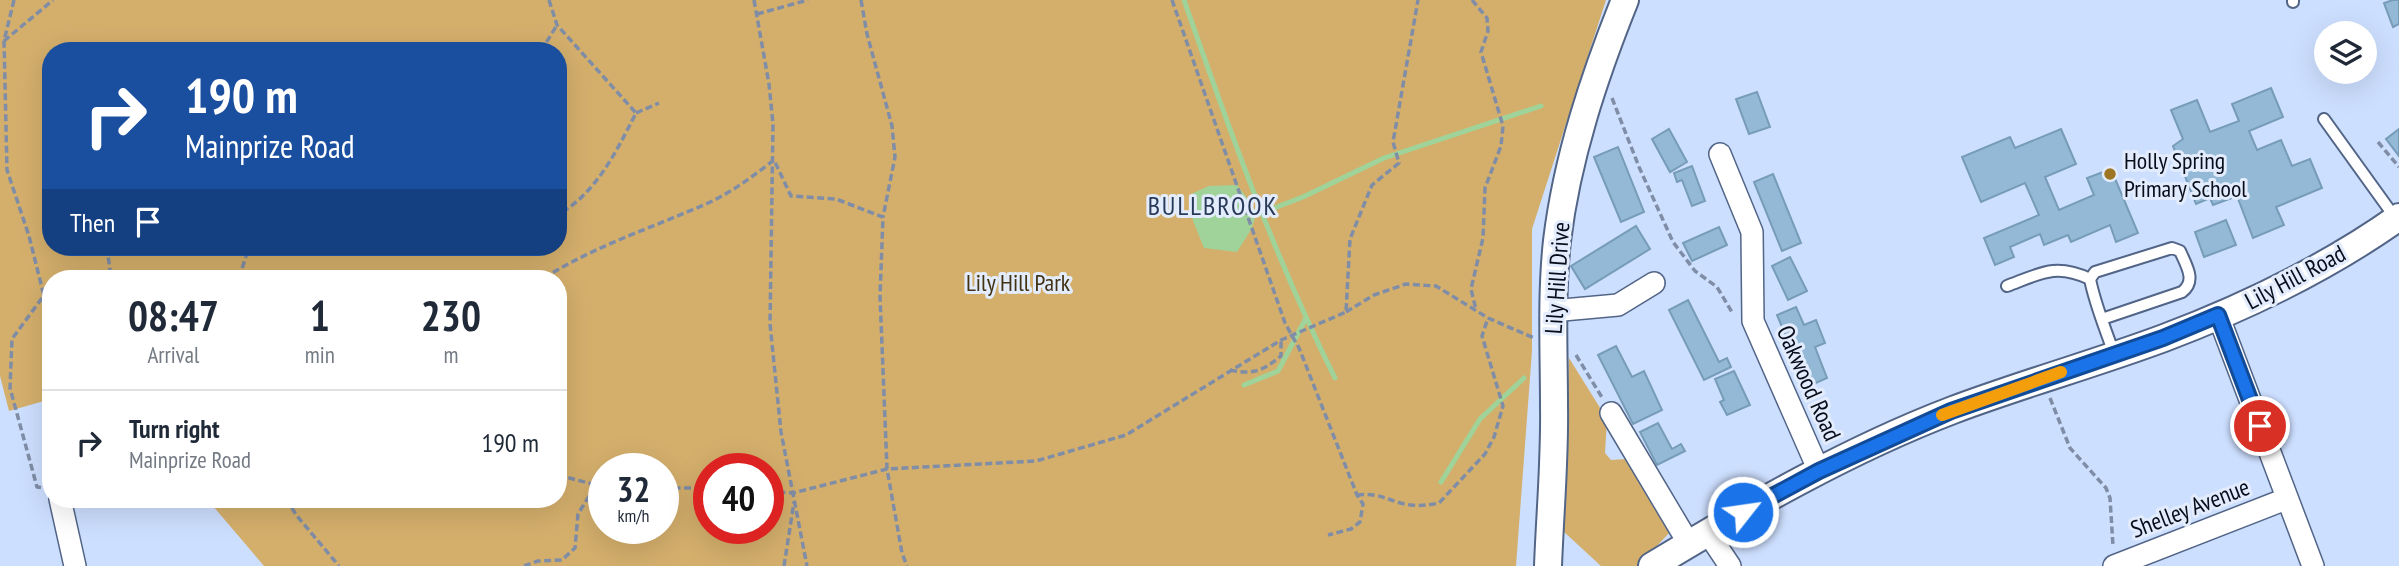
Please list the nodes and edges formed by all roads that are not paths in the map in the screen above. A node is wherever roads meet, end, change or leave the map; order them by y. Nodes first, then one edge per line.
1 (1625, 0) edge
2 (2324, 120) dead end
3 (1720, 154) dead end
4 (2397, 218) edge
5 (2090, 279) junction
6 (1654, 283) dead end
7 (2007, 286) dead end
8 (1552, 311) junction
9 (2218, 315) junction
10 (2102, 319) junction
11 (2115, 354) junction
12 (1611, 413) road end
13 (1819, 471) junction
14 (2286, 499) junction
15 (58, 508) edge
16 (1698, 539) junction
17 (75, 566) edge
18 (1548, 566) edge
19 (1652, 566) edge
20 (1730, 566) edge
21 (2114, 566) edge
22 (2313, 566) edge

1 - 8 street, Lily Hill Drive
2 - 4 lane
3 - 13 street, Oakwood Road
4 - 9 street, Lily Hill Road
5 - 7 lane
5 - 10 lane
5 - 10 lane
6 - 8 street
8 - 18 street, Lily Hill Drive
9 - 11 street, Lily Hill Road
9 - 14 street
10 - 11 lane
11 - 13 street, Lily Hill Road
12 - 16 street
13 - 16 street, Lily Hill Road
14 - 21 street, Shelley Avenue
14 - 22 street
15 - 17 street
16 - 19 street, Lily Hill Road
16 - 20 street

